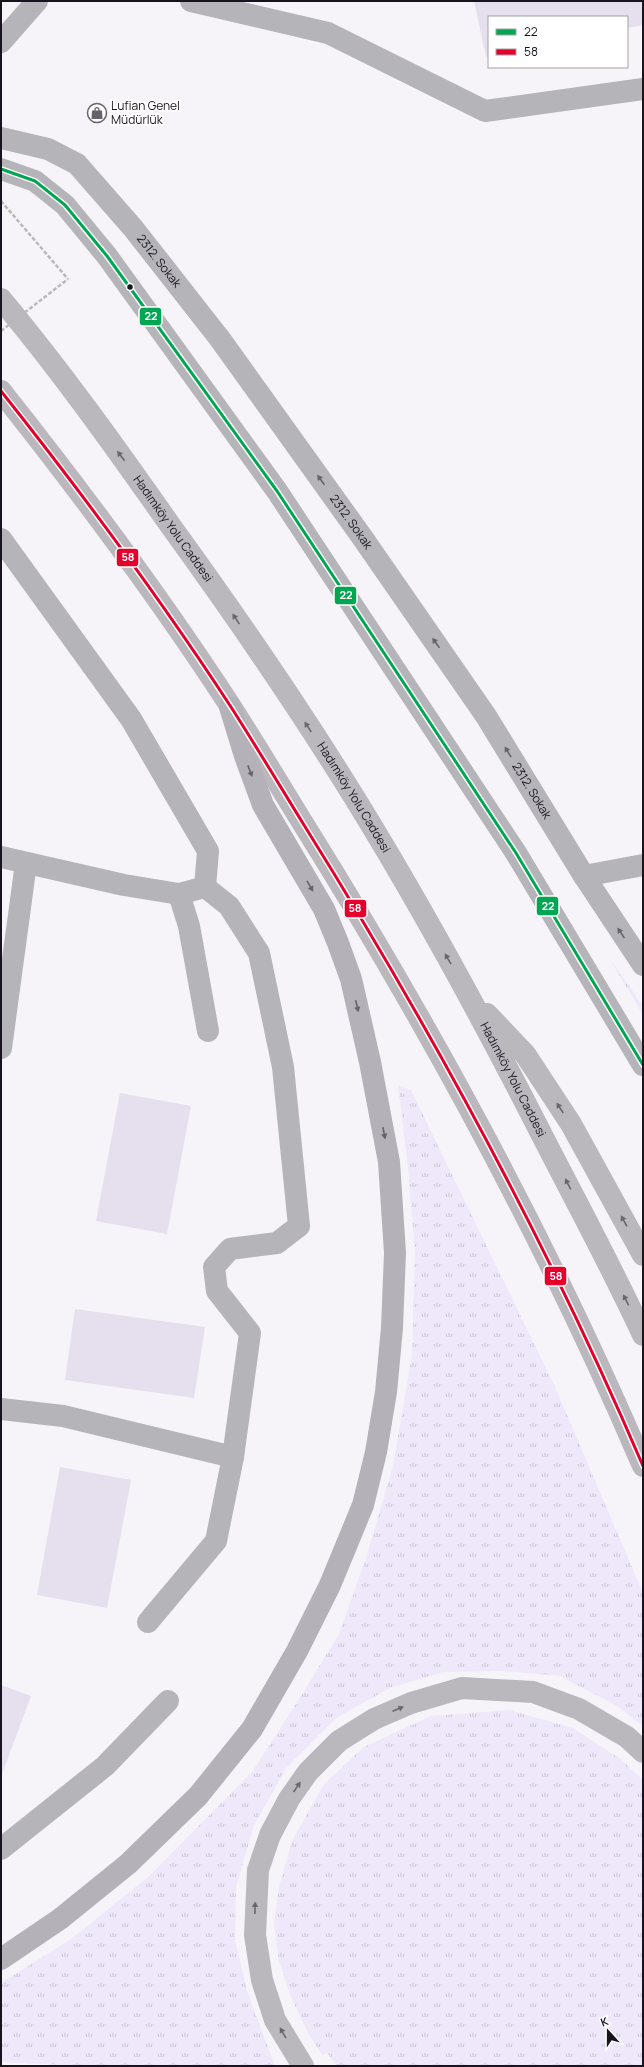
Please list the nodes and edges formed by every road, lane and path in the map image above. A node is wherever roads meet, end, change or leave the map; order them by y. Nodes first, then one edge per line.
1 (37, 1) edge
2 (191, 1) edge
3 (1, 42) edge
4 (643, 89) edge
5 (1, 138) edge
6 (1, 170) edge
7 (2, 202) dead end
8 (2, 299) edge
9 (1, 331) edge
10 (1, 391) edge
11 (1, 539) edge
12 (230, 707) junction
13 (1, 857) edge
14 (26, 863) junction
15 (643, 865) edge
16 (584, 876) junction
17 (205, 886) junction
18 (179, 894) junction
19 (643, 966) edge
20 (467, 992) junction
21 (208, 1031) dead end
22 (1, 1048) edge
23 (643, 1065) edge
24 (643, 1255) edge
25 (643, 1335) edge
26 (1, 1408) edge
27 (233, 1457) junction
28 (643, 1466) edge
29 (148, 1622) dead end
30 (168, 1701) dead end
31 (643, 1752) edge
32 (1, 1849) edge
33 (1, 1959) edge
34 (303, 2066) edge

1 - 3 street
2 - 4 street
16 -> 5 street, 2312. Sokak
6 - 23 street
7 - 9 path, bridge
20 -> 8 main road, Hadımköy Yolu Caddesi
10 - 12 main road
11 - 17 street
12 - 28 main road
12 -> 33 highway
13 - 14 street
14 - 18 street
14 - 22 street
15 - 16 street
19 -> 16 street, 2312. Sokak
17 - 18 street
17 - 27 street
18 - 21 street
24 -> 20 main road
25 -> 20 main road, Hadımköy Yolu Caddesi
26 - 27 street
27 - 29 street
30 - 32 street
34 -> 31 main road

